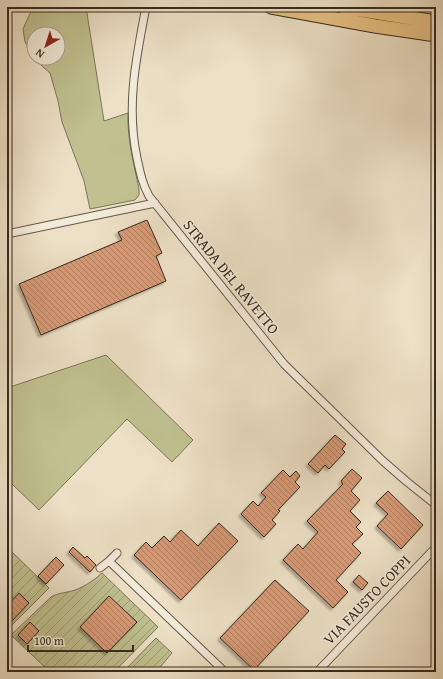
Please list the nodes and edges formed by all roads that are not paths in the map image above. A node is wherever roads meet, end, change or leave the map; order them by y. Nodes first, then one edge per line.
1 (146, 7) edge
2 (271, 7) edge
3 (343, 7) edge
4 (374, 13) junction
5 (436, 15) edge
6 (436, 22) edge
7 (436, 35) edge
8 (155, 203) junction
9 (7, 234) edge
10 (436, 505) edge
11 (436, 547) edge
12 (117, 553) dead end
13 (109, 561) junction
14 (100, 568) dead end
15 (225, 672) edge
16 (317, 672) edge

1 - 8 street, STRADA DEL RAVETTO
2 - 7 highway
3 - 4 highway
4 - 5 highway
4 - 6 highway
8 - 9 street
8 - 10 street, STRADA DEL RAVETTO
11 - 16 street, VIA FAUSTO COPPI
12 - 13 street
13 - 14 street
13 - 15 street

